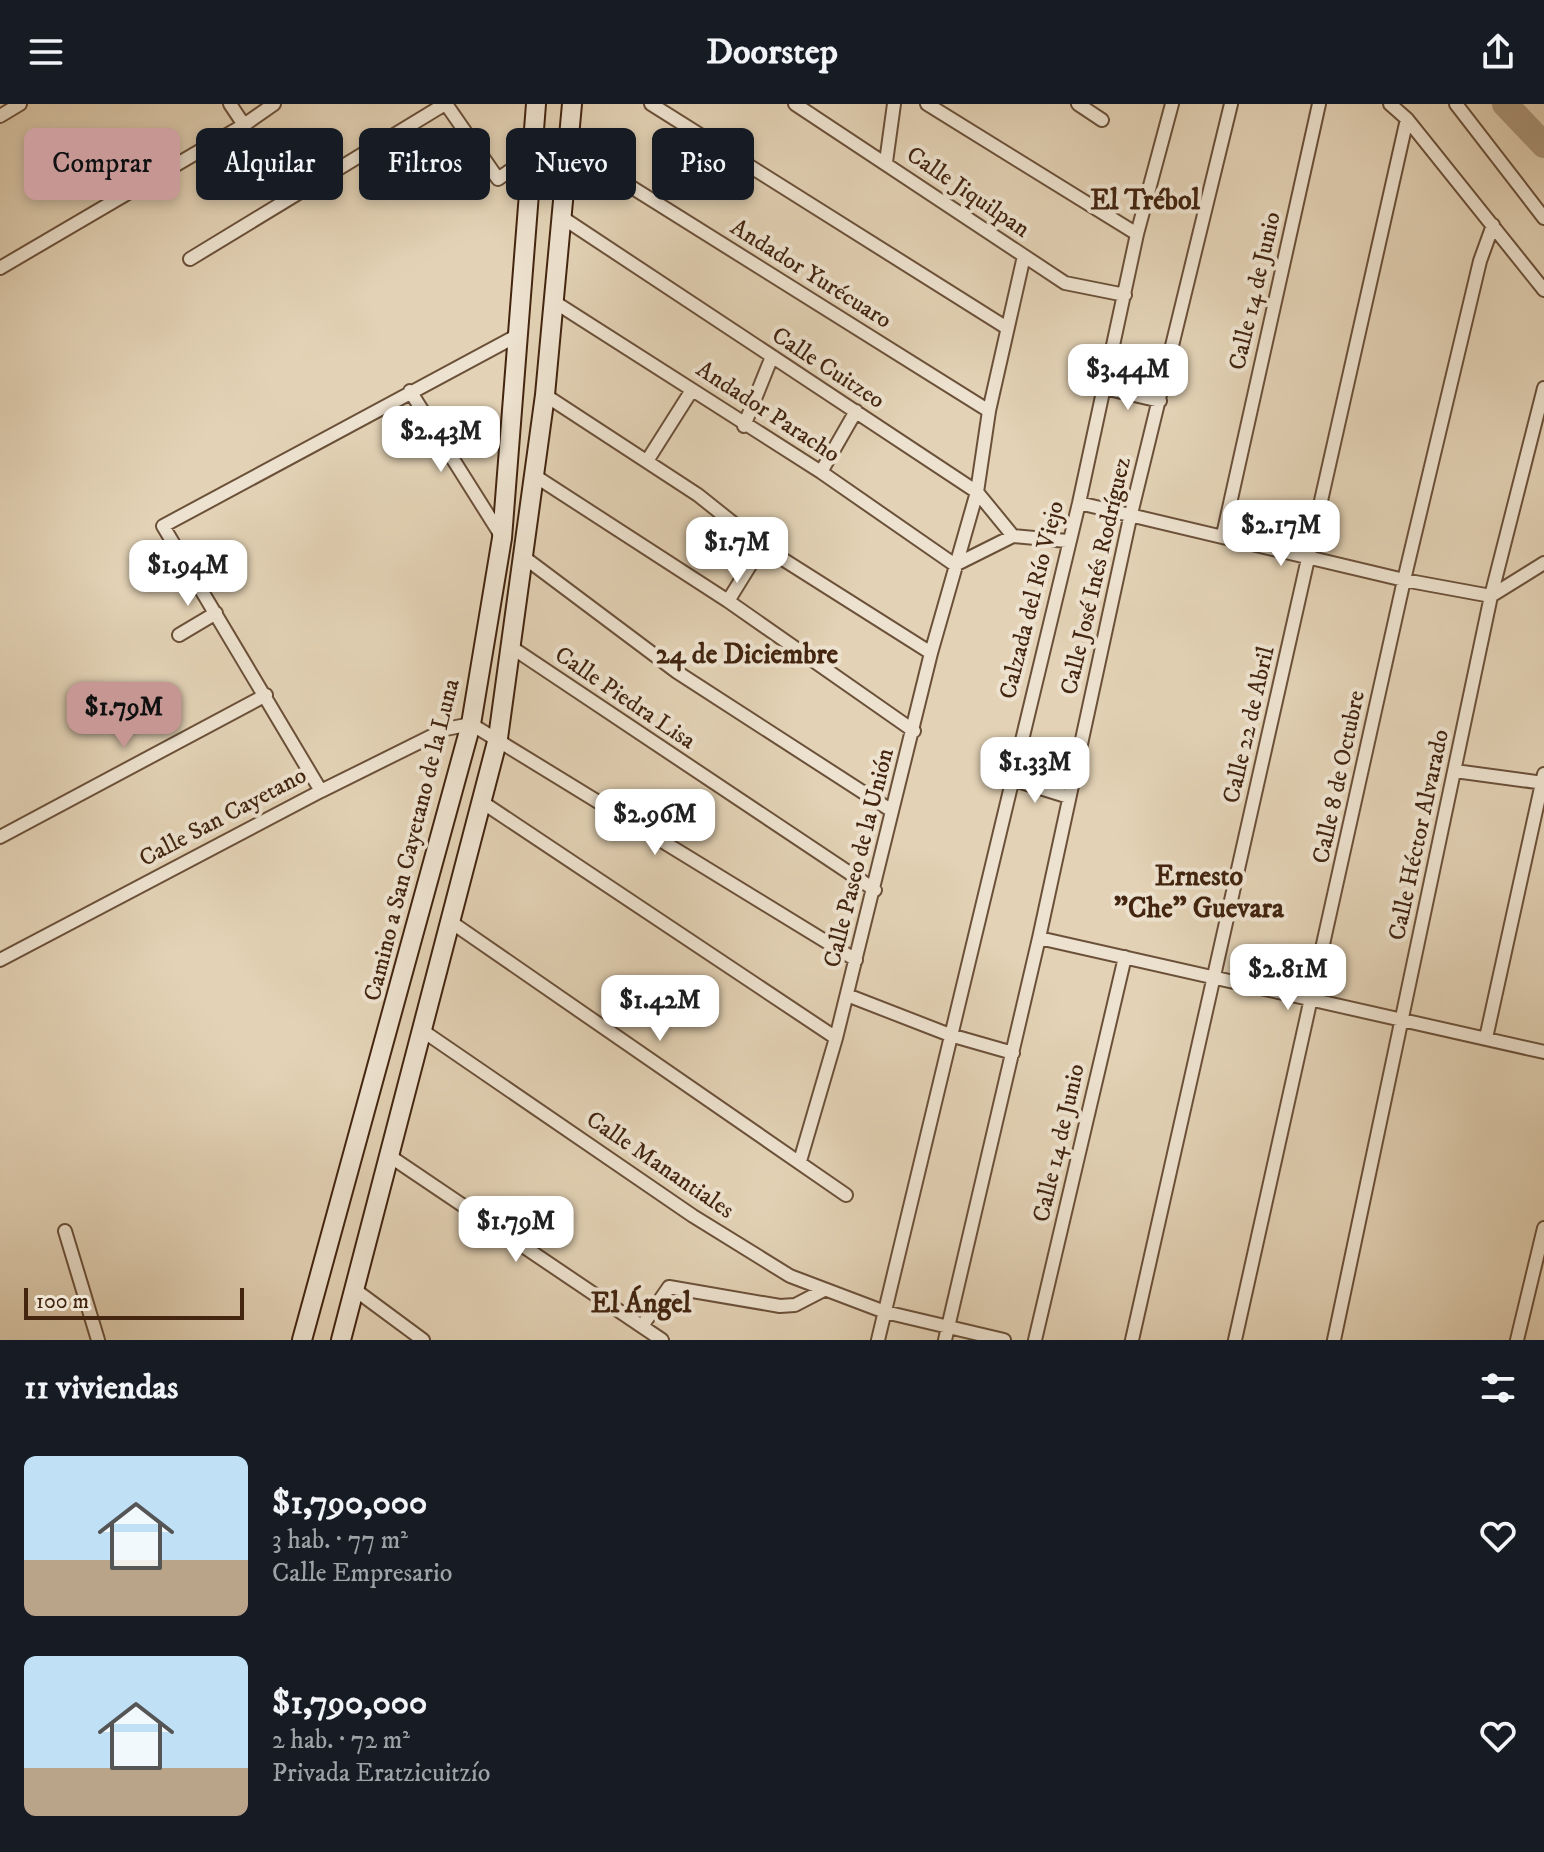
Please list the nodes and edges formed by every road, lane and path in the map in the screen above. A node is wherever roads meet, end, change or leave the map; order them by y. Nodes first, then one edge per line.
1 (20, 104) edge
2 (230, 104) edge
3 (274, 104) edge
4 (445, 104) edge
5 (536, 104) edge
6 (572, 104) edge
7 (651, 104) edge
8 (795, 104) edge
9 (894, 104) edge
10 (927, 104) edge
11 (1078, 104) edge
12 (1172, 104) edge
13 (1231, 104) edge
14 (1319, 104) edge
15 (1390, 104) edge
16 (1456, 104) edge
17 (0, 116) edge
18 (1407, 119) junction
19 (1102, 120) dead end
20 (244, 125) junction
21 (534, 128) edge
22 (570, 128) edge
23 (886, 162) junction
24 (506, 173) edge
25 (636, 190) edge
26 (529, 200) edge
27 (565, 200) edge
28 (563, 218) junction
29 (1544, 218) edge
30 (1493, 225) junction
31 (1137, 234) junction
32 (1024, 256) junction
33 (190, 259) dead end
34 (0, 268) edge
35 (1544, 290) edge
36 (1125, 295) junction
37 (553, 301) junction
38 (1007, 328) junction
39 (520, 334) junction
40 (771, 359) junction
41 (1104, 388) junction
42 (1544, 388) edge
43 (692, 390) junction
44 (410, 391) junction
45 (545, 395) junction
46 (1160, 401) junction
47 (856, 411) junction
48 (989, 411) junction
49 (744, 426) junction
50 (647, 461) junction
51 (821, 472) junction
52 (535, 476) junction
53 (977, 492) junction
54 (1079, 503) junction
55 (1130, 518) junction
56 (1223, 535) junction
57 (1013, 536) junction
58 (502, 538) junction
59 (1067, 541) junction
60 (762, 546) junction
61 (1310, 556) junction
62 (525, 558) junction
63 (1544, 563) edge
64 (955, 565) junction
65 (1404, 580) junction
66 (1491, 596) junction
67 (728, 601) junction
68 (216, 613) junction
69 (179, 635) dead end
70 (511, 647) junction
71 (931, 653) junction
72 (266, 695) junction
73 (471, 724) junction
74 (914, 731) junction
75 (498, 738) junction
76 (1455, 771) junction
77 (1011, 779) junction
78 (1543, 780) edge
79 (321, 791) junction
80 (1069, 797) junction
81 (482, 802) junction
82 (892, 811) junction
83 (0, 837) edge
84 (875, 890) junction
85 (451, 922) junction
86 (1039, 938) junction
87 (1125, 957) junction
88 (0, 960) edge
89 (856, 960) junction
90 (1214, 977) junction
91 (847, 995) junction
92 (1313, 999) junction
93 (1403, 1021) junction
94 (423, 1031) junction
95 (950, 1035) junction
96 (836, 1038) junction
97 (1486, 1038) junction
98 (1544, 1052) edge
99 (1013, 1053) junction
100 (391, 1157) junction
101 (800, 1161) junction
102 (846, 1195) dead end
103 (1544, 1228) edge
104 (65, 1231) dead end
105 (354, 1289) junction
106 (824, 1290) junction
107 (885, 1312) junction
108 (642, 1326) junction
109 (946, 1334) edge
110 (98, 1340) edge
111 (302, 1340) edge
112 (341, 1340) edge
113 (423, 1340) edge
114 (662, 1340) edge
115 (878, 1340) edge
116 (1004, 1340) edge
117 (1035, 1340) edge
118 (1132, 1340) edge
119 (1235, 1340) edge
120 (1334, 1340) edge
121 (1517, 1340) edge

1 - 17 street
2 - 20 street
3 - 20 street
4 - 24 street
4 - 33 street
5 - 21 street, Camino a San Cayetano de la Luna
6 - 22 street
7 - 38 street
8 - 23 street, Calle Jiquilpan
9 - 23 street
10 - 31 street
11 - 19 street
12 - 31 street, Calzada del Río Viejo
13 - 46 street, Calle José Inés Rodríguez
14 - 56 street, Calle 14 de Junio
15 - 18 street
16 - 29 street
18 - 30 street
18 - 61 street, Calle 22 de Abril
20 - 34 street
23 - 32 street, Calle Jiquilpan
25 - 48 street, Andador Yurécuaro
26 - 39 street, Camino a San Cayetano de la Luna
27 - 28 street
28 - 37 street
28 - 40 street, Calle Cuitzeo
30 - 35 street
30 - 65 street, Calle 8 de Octubre
31 - 36 street, Calzada del Río Viejo
32 - 36 street, Calle Jiquilpan
32 - 38 street, Calle Paseo de la Unión
36 - 41 street, Calzada del Río Viejo
37 - 43 street, Andador Paracho
37 - 45 street
38 - 48 street, Calle Paseo de la Unión
39 - 44 street
39 - 58 street, Camino a San Cayetano de la Luna
40 - 47 street, Calle Cuitzeo
40 - 49 street
41 - 46 street
41 - 54 street, Calzada del Río Viejo
42 - 66 street, Calle Héctor Alvarado
43 - 49 street, Andador Paracho
43 - 50 street
44 - 58 street
44 - 68 street
45 - 50 street
45 - 52 street
46 - 55 street, Calle José Inés Rodríguez
47 - 51 street
47 - 53 street, Calle Cuitzeo
48 - 53 street, Calle Paseo de la Unión
49 - 51 street, Andador Paracho
50 - 60 street
51 - 64 street, Andador Paracho
52 - 62 street
52 - 67 street
53 - 57 street, Calle Cuitzeo
53 - 64 street, Calle Paseo de la Unión
54 - 55 street
54 - 59 street, Calzada del Río Viejo
55 - 56 street
55 - 80 street, Calle José Inés Rodríguez
56 - 61 street
57 - 59 street
57 - 64 street
58 - 73 street, Camino a San Cayetano de la Luna
59 - 77 street, Calzada del Río Viejo
60 - 67 street
60 - 71 street
61 - 65 street
61 - 90 street, Calle 22 de Abril
62 - 70 street
62 - 82 street
63 - 66 street
64 - 71 street, Calle Paseo de la Unión
65 - 66 street
65 - 92 street, Calle 8 de Octubre
66 - 76 street, Calle Héctor Alvarado
67 - 74 street
68 - 69 street
68 - 72 street
70 - 75 street
70 - 84 street, Calle Piedra Lisa
71 - 74 street, Calle Paseo de la Unión
72 - 79 street
72 - 83 street
73 - 75 street
73 - 79 street, Calle San Cayetano
73 - 111 street, Camino a San Cayetano de la Luna
74 - 82 street, Calle Paseo de la Unión
75 - 81 street
75 - 89 street
76 - 78 street
76 - 93 street, Calle Héctor Alvarado
77 - 80 street
77 - 95 street, Calzada del Río Viejo
78 - 97 street
79 - 88 street, Calle San Cayetano
80 - 86 street, Calle José Inés Rodríguez
81 - 85 street
81 - 96 street
82 - 84 street, Calle Paseo de la Unión
84 - 89 street, Calle Paseo de la Unión
85 - 94 street
85 - 101 street
86 - 87 street
86 - 99 street, Calle José Inés Rodríguez
87 - 90 street
87 - 117 street, Calle 14 de Junio
89 - 91 street, Calle Paseo de la Unión
90 - 92 street
90 - 118 street, Calle 22 de Abril
91 - 95 street
91 - 96 street, Calle Paseo de la Unión
92 - 93 street
92 - 119 street, Calle 8 de Octubre
93 - 97 street
93 - 120 street, Calle Héctor Alvarado
94 - 100 street
94 - 106 street, Calle Manantiales
95 - 99 street
95 - 107 street, Calzada del Río Viejo
96 - 101 street, Calle Paseo de la Unión
97 - 98 street
99 - 109 street, Calle José Inés Rodríguez
100 - 105 street
100 - 108 street
101 - 102 street
103 - 121 street
104 - 110 street
105 - 112 street
105 - 113 street
106 - 107 street, Calle Manantiales
106 - 108 street
107 - 109 street, Calle Manantiales
107 - 115 street, Calzada del Río Viejo
108 - 114 street
109 - 116 street, Calle Manantiales

